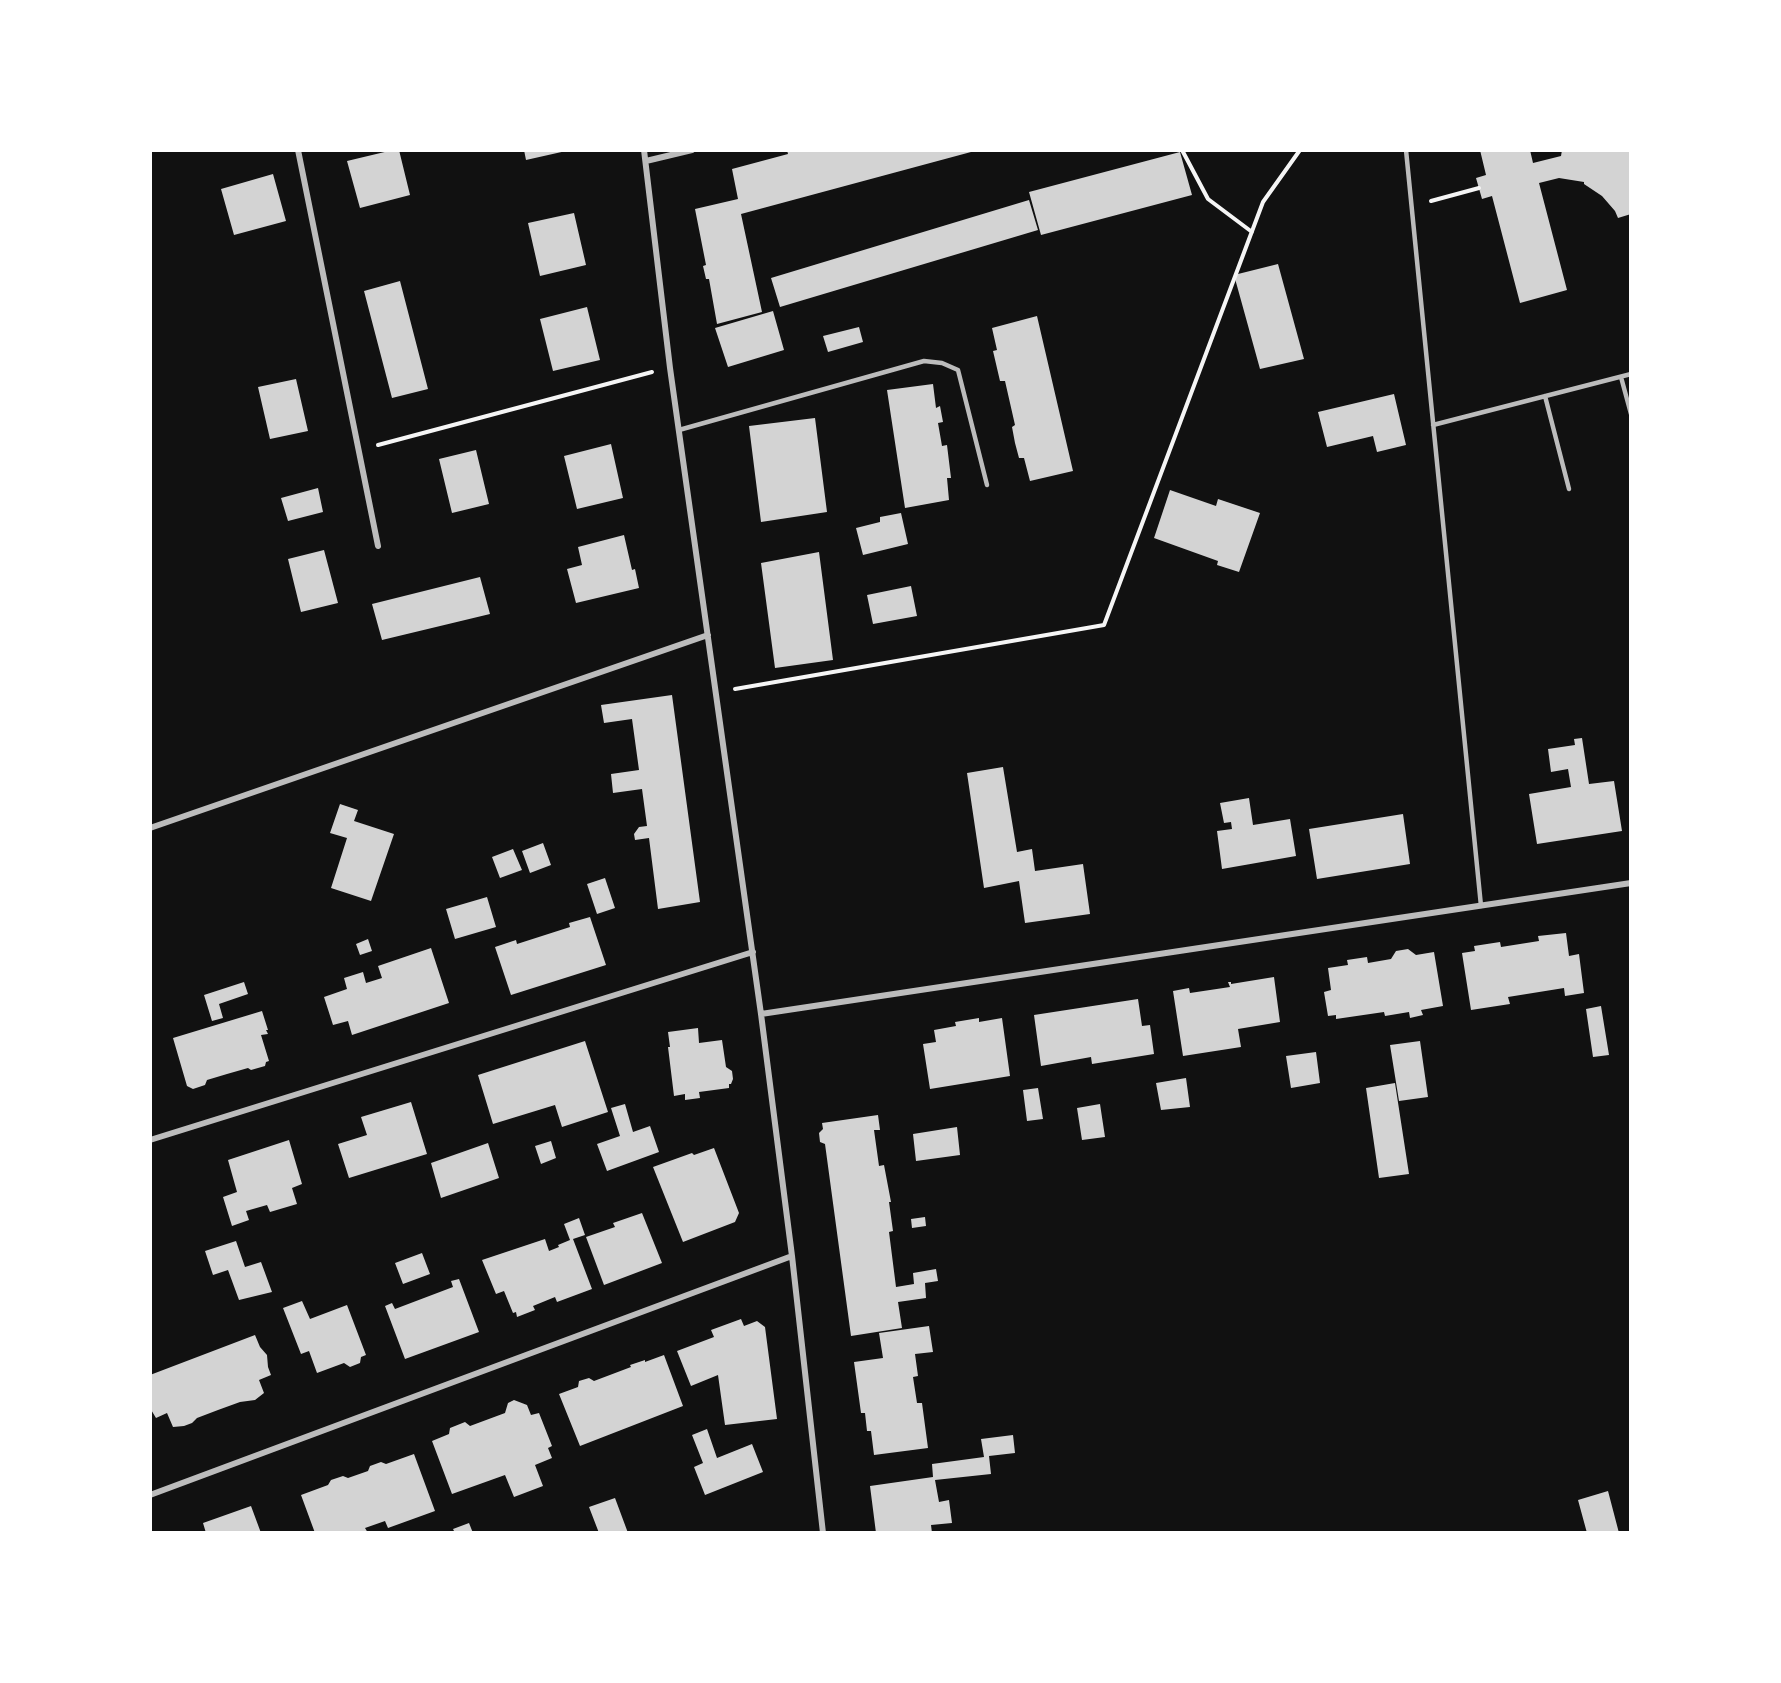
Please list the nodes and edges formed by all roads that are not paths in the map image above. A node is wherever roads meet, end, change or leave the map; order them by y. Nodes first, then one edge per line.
1 (298, 150) edge
2 (644, 150) edge
3 (692, 150) edge
4 (1406, 150) edge
5 (646, 161) junction
6 (1631, 374) edge
7 (1621, 377) junction
8 (1545, 396) junction
9 (1631, 414) edge
10 (1433, 425) junction
11 (679, 430) junction
12 (987, 485) dead end
13 (1569, 489) dead end
14 (378, 546) dead end
15 (708, 634) junction
16 (150, 828) edge
17 (1631, 884) edge
18 (1481, 906) junction
19 (753, 952) junction
20 (761, 1014) junction
21 (150, 1140) edge
22 (792, 1256) junction
23 (150, 1496) edge
24 (823, 1533) edge

1 - 14 street
2 - 5 street
3 - 5 street
4 - 10 lane
5 - 11 street
6 - 7 lane
7 - 8 lane
7 - 9 lane
8 - 10 lane
8 - 13 lane
10 - 18 lane
11 - 12 lane
11 - 15 street
15 - 16 street
15 - 19 street
17 - 18 street
18 - 20 street
19 - 20 street
19 - 21 street
20 - 22 street
22 - 23 street
22 - 24 street

